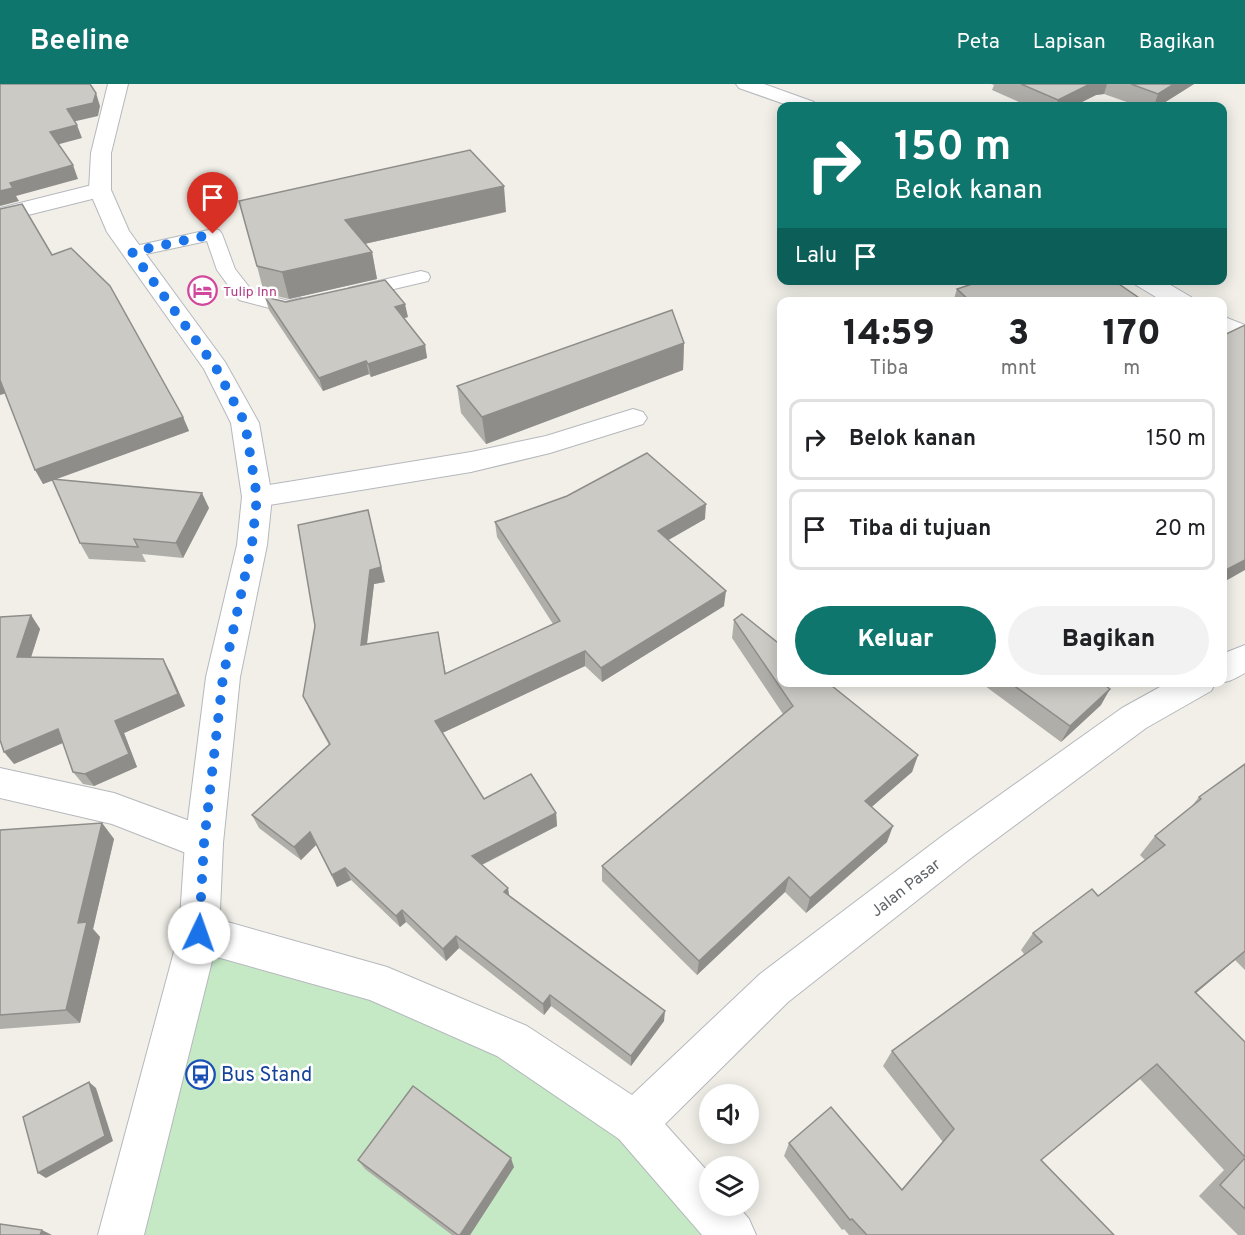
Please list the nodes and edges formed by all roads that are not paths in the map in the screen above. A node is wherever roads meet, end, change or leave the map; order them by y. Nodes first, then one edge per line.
1 (118, 84) edge
2 (746, 84) edge
3 (796, 102) edge
4 (100, 189) junction
5 (0, 215) edge
6 (132, 252) junction
7 (421, 277) dead end
8 (1153, 285) edge
9 (1173, 297) edge
10 (1227, 326) edge
11 (1245, 335) edge
12 (633, 418) dead end
13 (257, 497) junction
14 (1189, 687) edge
15 (0, 783) edge
16 (204, 843) junction
17 (199, 933) junction
18 (635, 1124) junction
19 (121, 1235) edge
20 (733, 1235) edge

1 - 4 street
2 - 3 street
4 - 5 street
4 - 6 street
6 - 7 lane
6 - 13 street
8 - 9 street
10 - 11 street
12 - 13 street
13 - 16 street
14 - 18 street, Jalan Pasar
15 - 16 street
16 - 17 street
17 - 18 street
17 - 19 street
18 - 20 street

